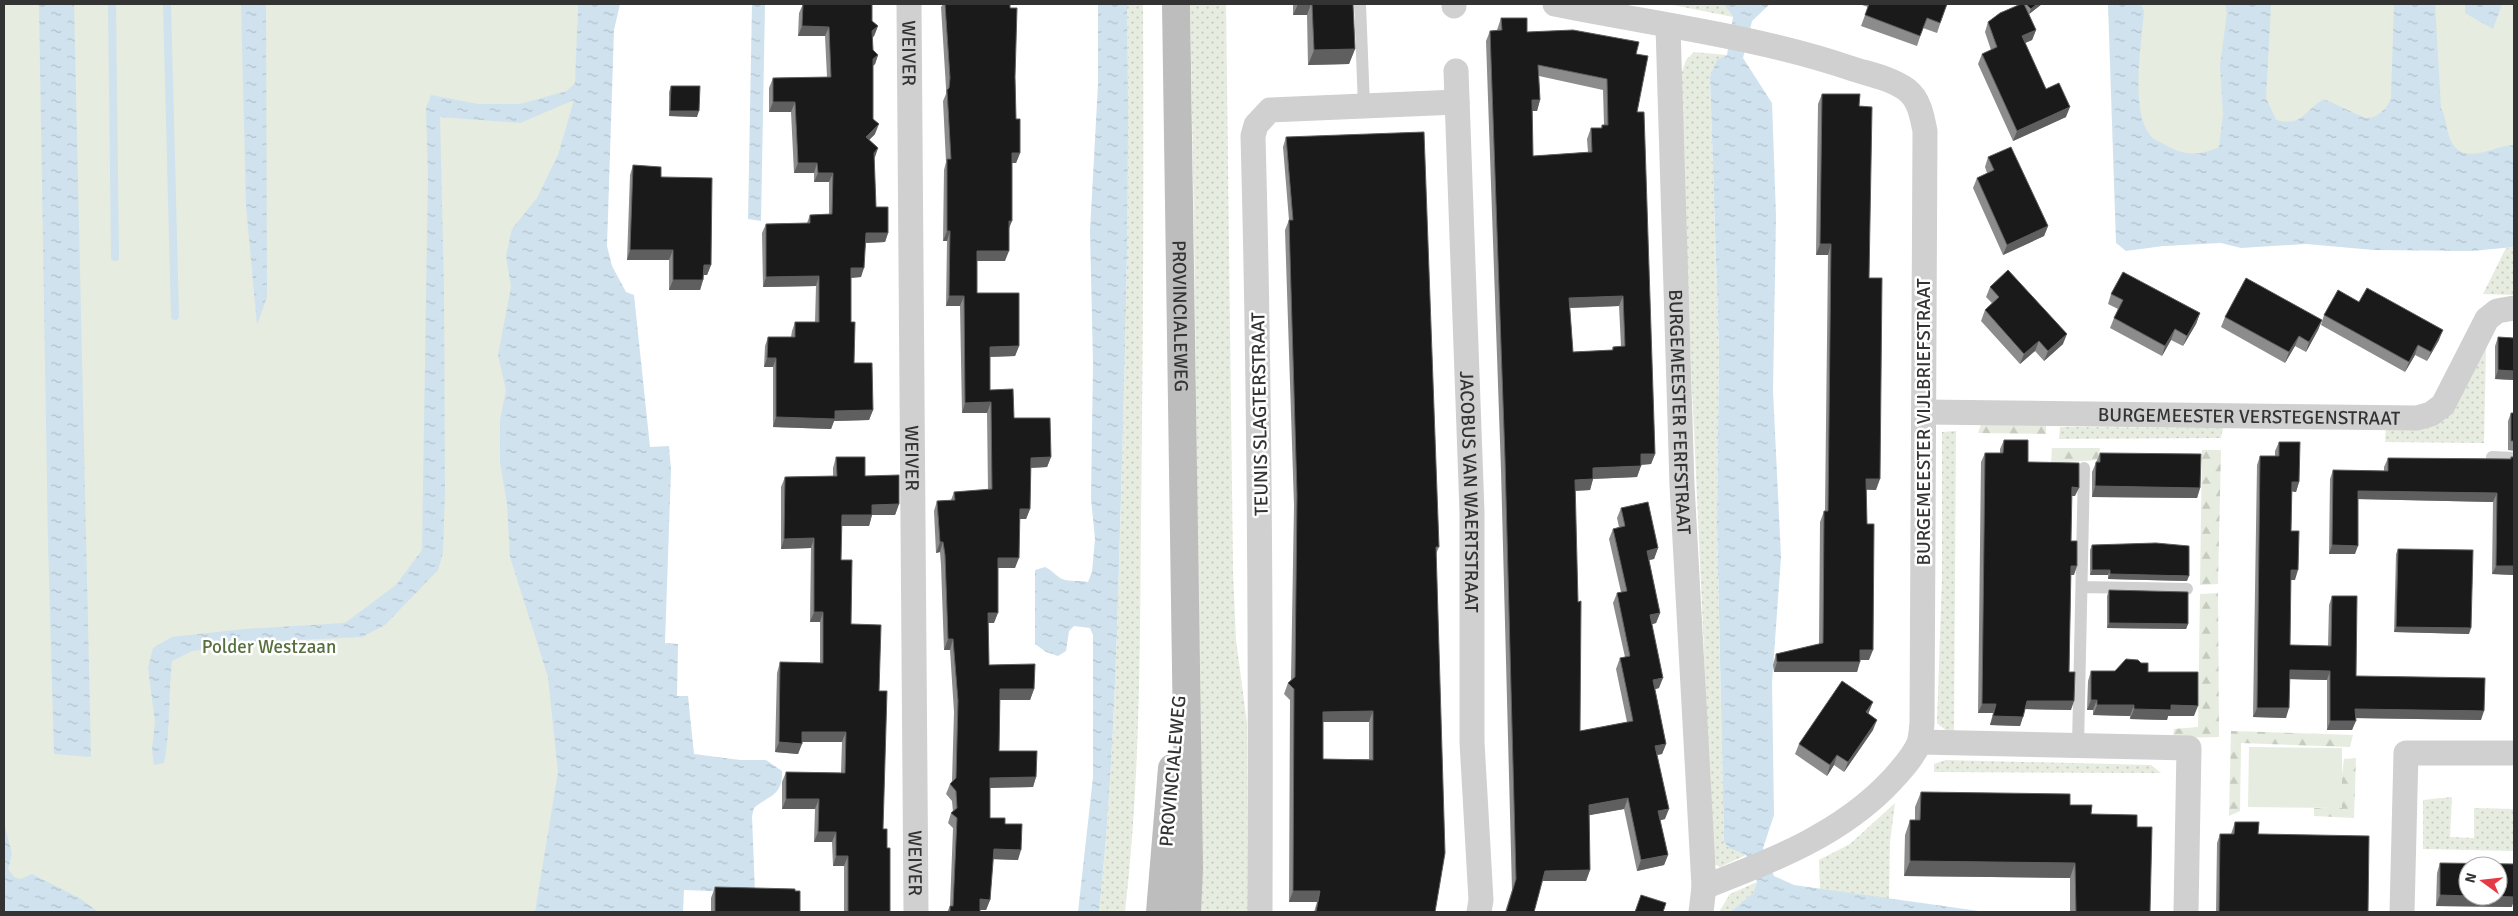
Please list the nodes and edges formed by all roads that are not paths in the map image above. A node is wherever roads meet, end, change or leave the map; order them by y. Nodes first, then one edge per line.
1 (909, 4) edge
2 (1176, 4) edge
3 (1360, 4) edge
4 (1555, 4) edge
5 (1668, 26) junction
6 (1456, 71) dead end
7 (1457, 102) junction
8 (1364, 106) junction
9 (2514, 308) edge
10 (1924, 412) junction
11 (2492, 457) edge
12 (2514, 458) edge
13 (2084, 468) dead end
14 (2082, 587) junction
15 (2188, 588) dead end
16 (1184, 630) junction
17 (1920, 742) junction
18 (2078, 746) junction
19 (2514, 753) edge
20 (1704, 887) junction
21 (916, 912) edge
22 (1160, 912) edge
23 (1187, 912) edge
24 (1260, 912) edge
25 (1479, 912) edge
26 (1701, 912) edge
27 (2186, 912) edge
28 (2402, 912) edge

1 - 21 street, WEIVER
2 - 16 main road, PROVINCIALEWEG
3 - 8 lane
4 - 5 street
5 - 10 street, BURGEMEESTER VIJLBRIEFSTRAAT
5 - 20 street, BURGEMEESTER FERFSTRAAT
6 - 7 street, JACOBUS VAN WAERTSTRAAT
7 - 8 street, TEUNIS SLAGTERSTRAAT
7 - 25 street, JACOBUS VAN WAERTSTRAAT
8 - 24 street, TEUNIS SLAGTERSTRAAT
9 - 10 street, BURGEMEESTER VERSTEGENSTRAAT
10 - 17 street, BURGEMEESTER VIJLBRIEFSTRAAT
11 - 12 lane
13 - 14 lane
14 - 15 lane
14 - 18 lane
16 - 22 main road, PROVINCIALEWEG
16 - 23 main road, PROVINCIALEWEG
17 - 18 street
17 - 20 street, BURGEMEESTER VIJLBRIEFSTRAAT
18 - 27 street
19 - 28 street
20 - 26 street, BURGEMEESTER FERFSTRAAT

